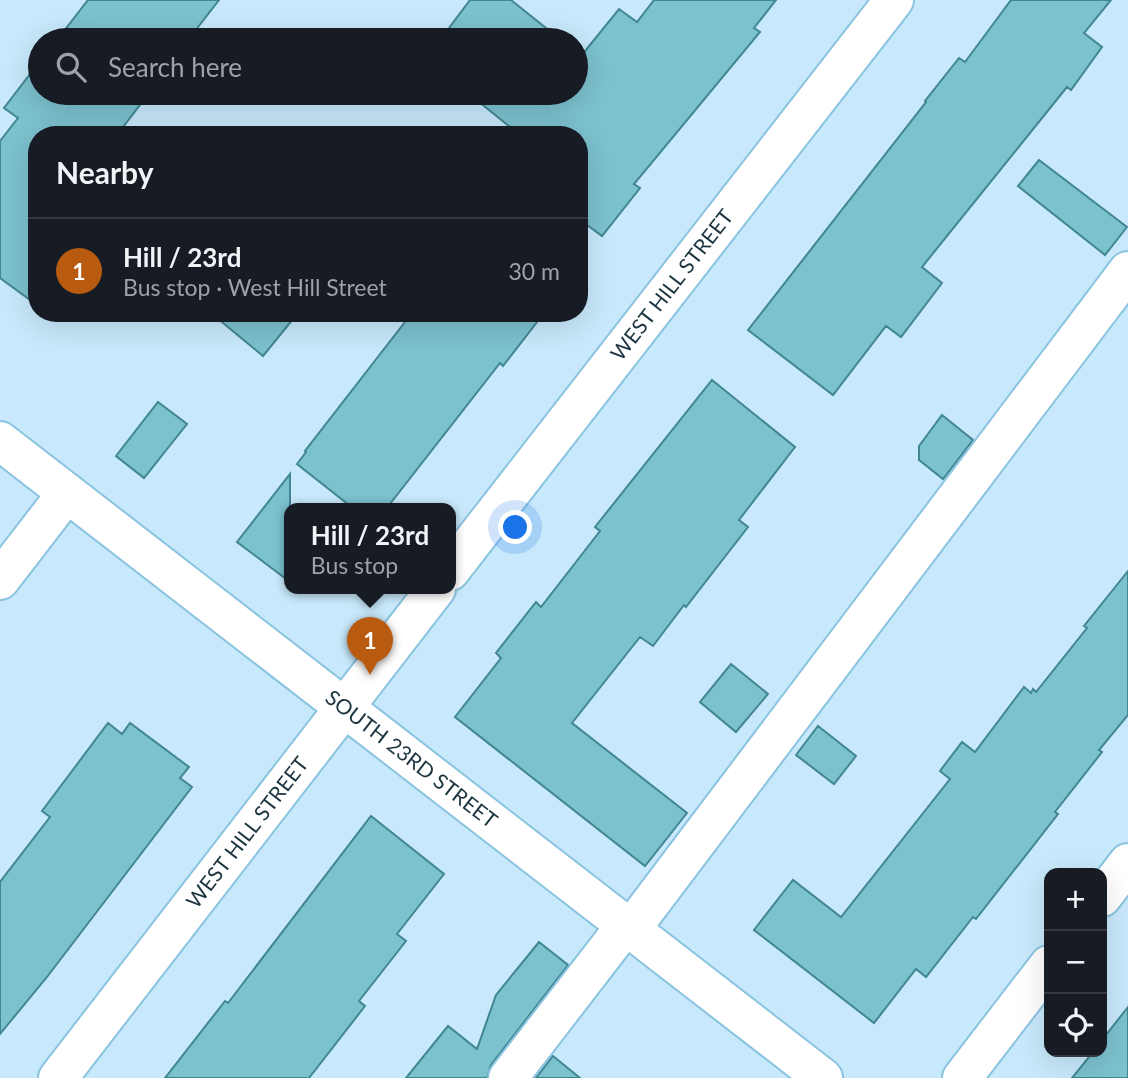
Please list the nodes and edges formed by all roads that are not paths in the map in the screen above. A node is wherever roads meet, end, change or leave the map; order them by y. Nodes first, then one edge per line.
1 (894, 0) edge
2 (1128, 271) edge
3 (0, 441) edge
4 (67, 493) junction
5 (456, 563) edge
6 (0, 580) edge
7 (432, 594) edge
8 (344, 708) junction
9 (1128, 863) edge
10 (1107, 890) edge
11 (628, 927) junction
12 (1044, 971) edge
13 (58, 1078) edge
14 (508, 1078) edge
15 (823, 1078) edge
16 (962, 1078) edge

1 - 5 street, WEST HILL STREET
2 - 11 street
3 - 4 street, SOUTH 23RD STREET
4 - 6 street
4 - 8 street, SOUTH 23RD STREET
7 - 8 street, WEST HILL STREET
8 - 11 street, SOUTH 23RD STREET
8 - 13 street, WEST HILL STREET
9 - 10 street
11 - 14 street
11 - 15 street, SOUTH 23RD STREET
12 - 16 street

